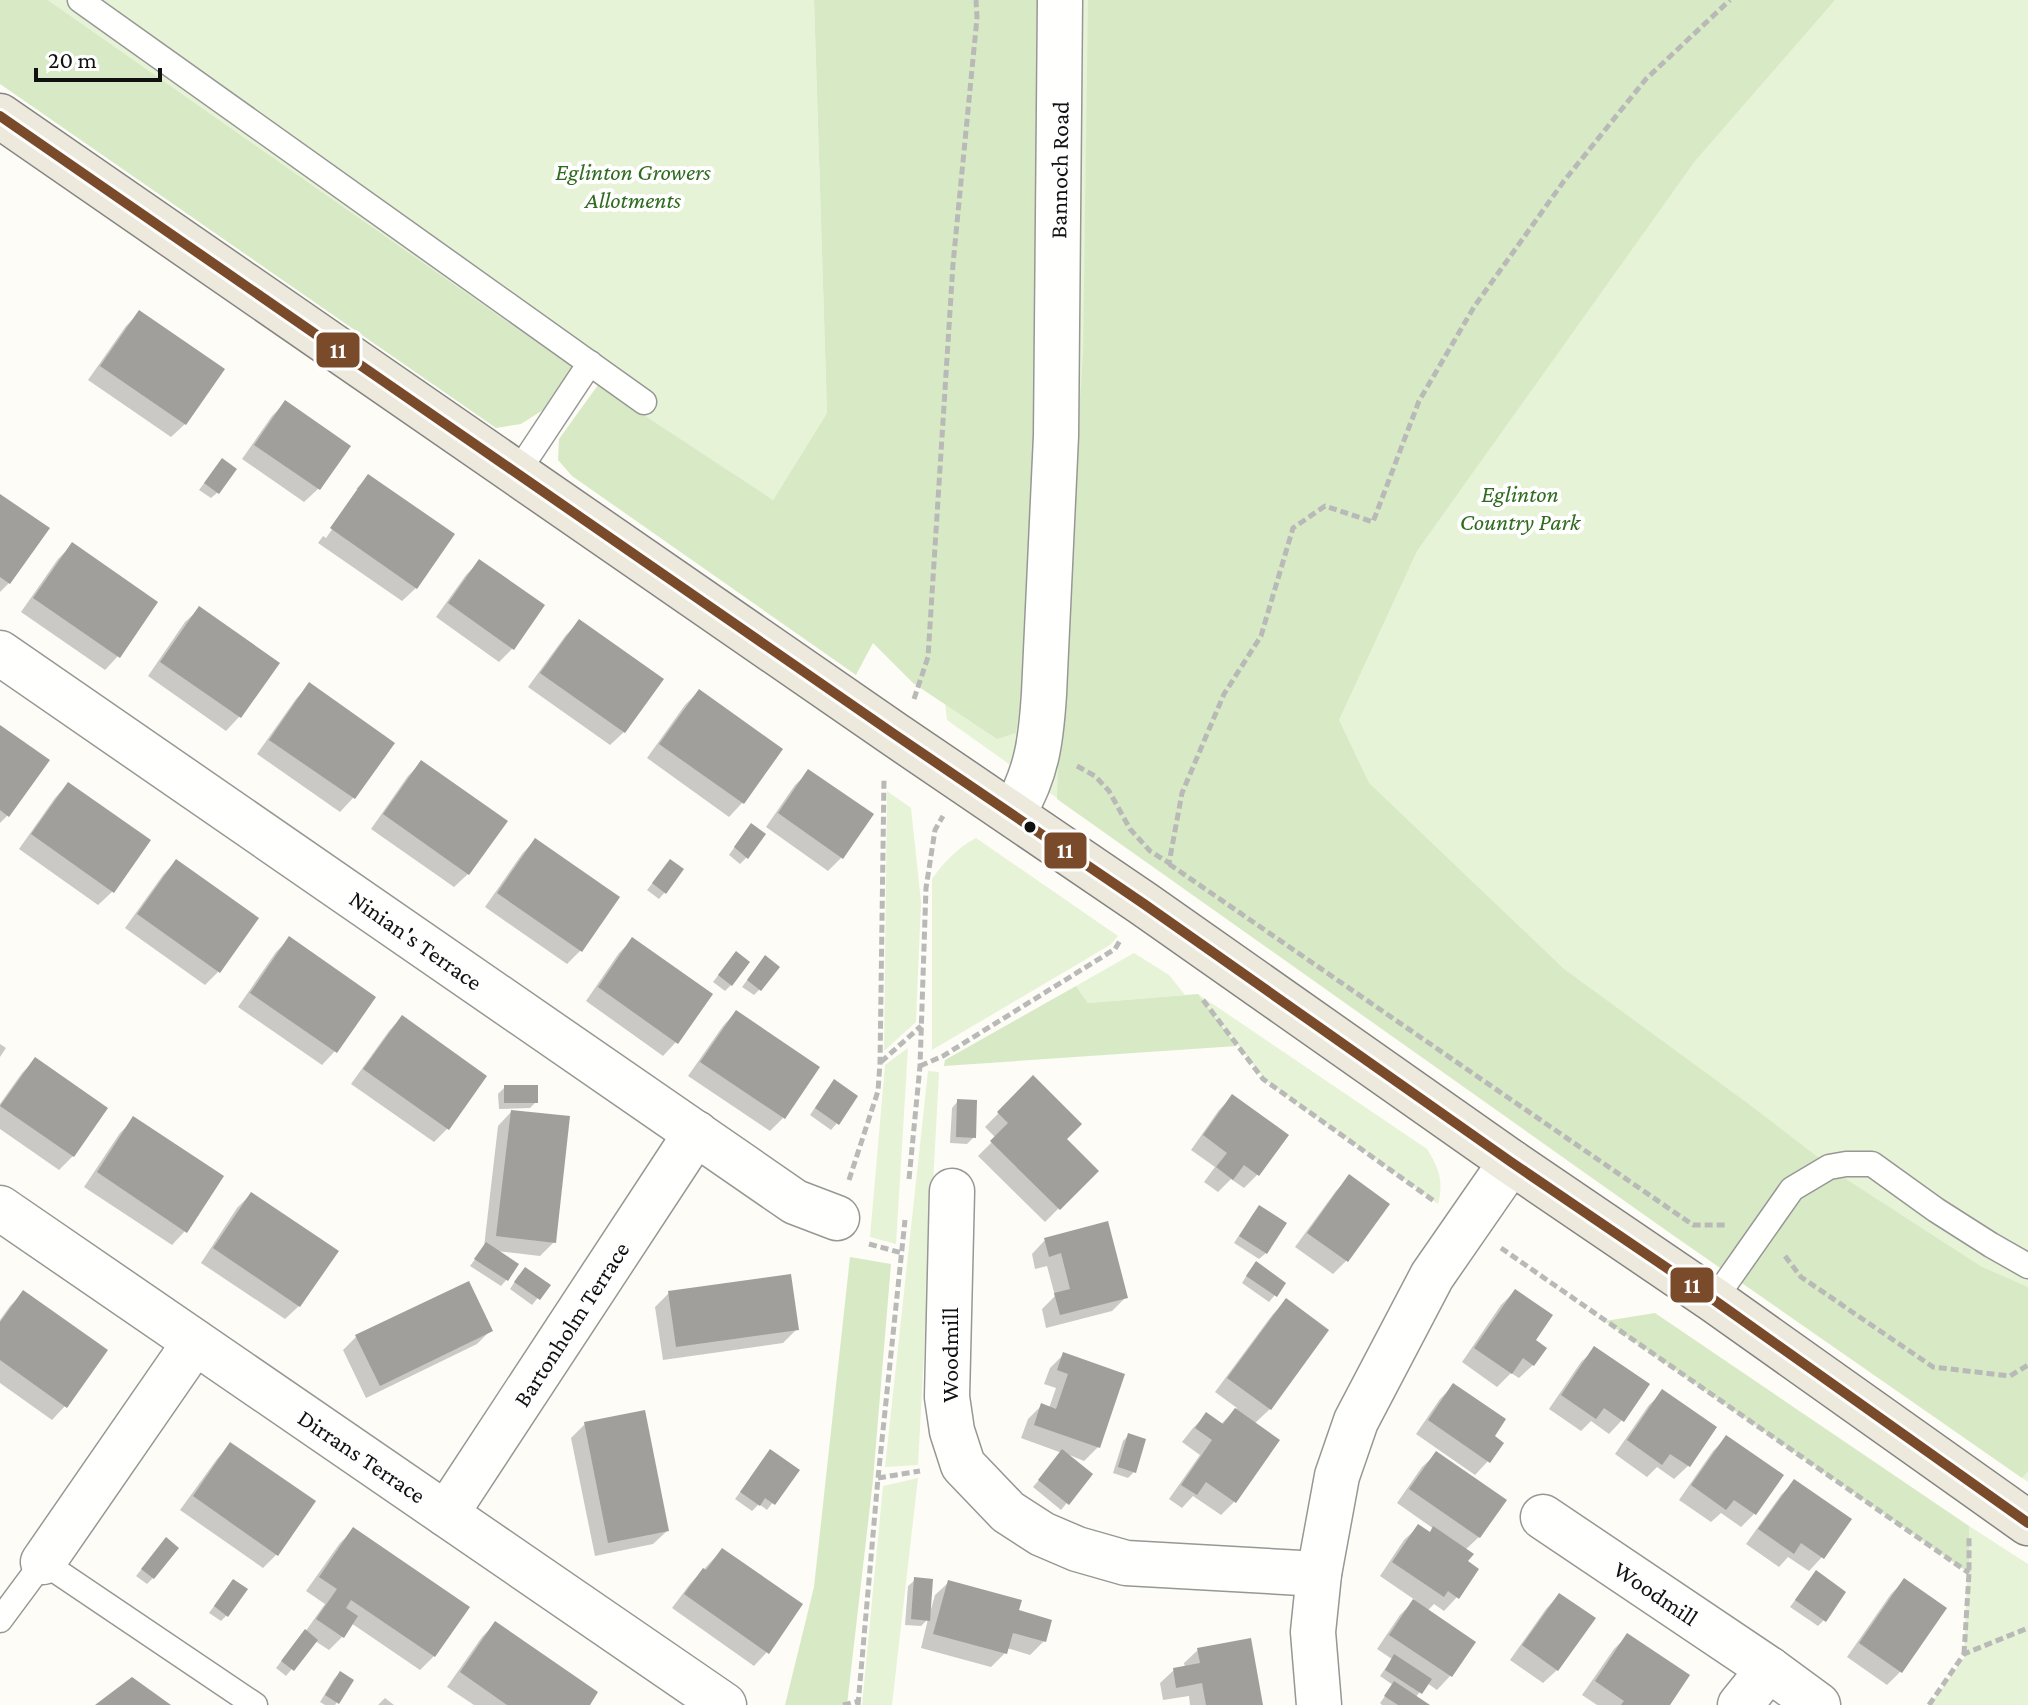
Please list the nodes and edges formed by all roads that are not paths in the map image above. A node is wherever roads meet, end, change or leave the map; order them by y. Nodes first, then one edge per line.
1 (80, 0) edge
2 (1060, 0) edge
3 (0, 116) edge
4 (590, 363) junction
5 (644, 402) dead end
6 (517, 473) junction
7 (0, 653) edge
8 (1013, 814) junction
9 (696, 1133) junction
10 (1511, 1162) junction
11 (952, 1191) dead end
12 (0, 1208) edge
13 (837, 1218) road end
14 (2028, 1266) edge
15 (1714, 1300) junction
16 (195, 1342) junction
17 (446, 1514) junction
18 (1543, 1517) dead end
19 (2028, 1523) edge
20 (43, 1562) junction
21 (1319, 1574) junction
22 (0, 1620) edge
23 (1769, 1669) junction
24 (255, 1705) edge
25 (724, 1705) edge
26 (1319, 1705) edge
27 (1740, 1705) edge
28 (1818, 1705) edge

1 - 4 lane
2 - 8 street, Bannoch Road
3 - 6 main road
4 - 5 lane
4 - 6 lane
6 - 8 main road
7 - 9 street, Ninian's Terrace
8 - 10 main road
9 - 13 street, Ninian's Terrace
9 - 17 street, Bartonholm Terrace
10 - 15 main road
10 - 21 street
11 - 21 street, Woodmill
12 - 16 street, Dirrans Terrace
14 - 15 lane
15 - 19 main road
16 - 17 street, Dirrans Terrace
16 - 20 street
17 - 25 street, Dirrans Terrace
18 - 23 street, Woodmill
20 - 22 lane
20 - 24 lane
21 - 26 street
23 - 27 street
23 - 28 street, Woodmill

